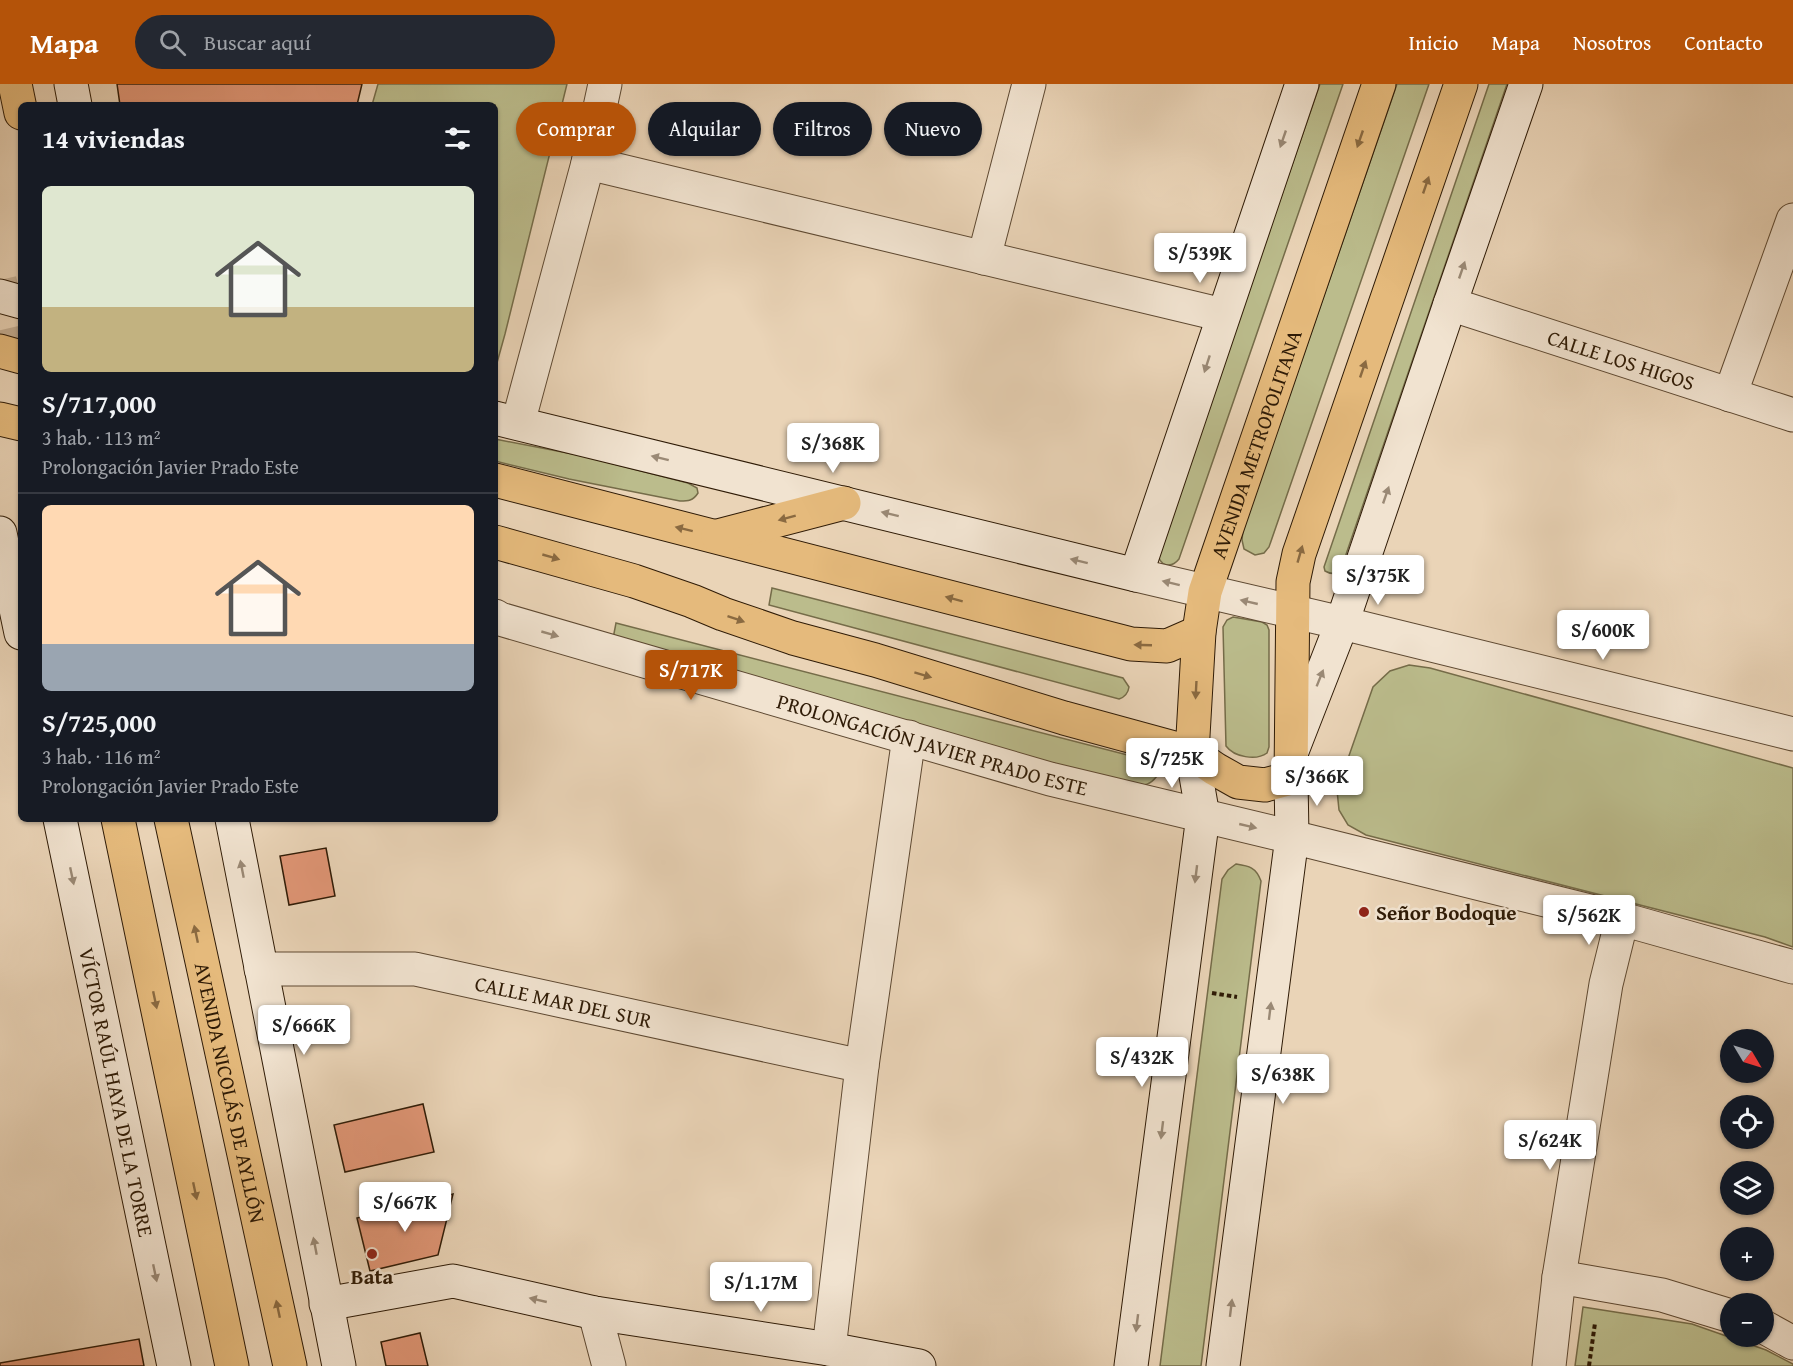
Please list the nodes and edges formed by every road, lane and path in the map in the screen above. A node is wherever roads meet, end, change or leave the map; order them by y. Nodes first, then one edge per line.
1 (15, 84) edge
2 (70, 84) edge
3 (605, 84) edge
4 (1029, 84) edge
5 (1302, 84) edge
6 (1379, 84) edge
7 (1461, 84) edge
8 (1526, 84) edge
9 (19, 102) edge
10 (74, 102) edge
11 (588, 163) junction
12 (1793, 220) edge
13 (984, 258) junction
14 (0, 296) edge
15 (18, 301) edge
16 (1450, 304) junction
17 (1223, 315) junction
18 (0, 351) edge
19 (18, 356) edge
20 (1730, 395) junction
21 (1790, 406) edge
22 (0, 419) edge
23 (506, 420) edge
24 (18, 423) edge
25 (498, 481) edge
26 (844, 503) junction
27 (0, 533) edge
28 (715, 536) junction
29 (498, 543) edge
30 (1136, 575) junction
31 (1205, 592) junction
32 (1292, 612) junction
33 (498, 617) edge
34 (18, 619) edge
35 (1342, 623) junction
36 (1199, 632) junction
37 (1793, 734) edge
38 (909, 737) junction
39 (1192, 753) junction
40 (1291, 765) junction
41 (1203, 816) junction
42 (61, 822) edge
43 (119, 822) edge
44 (172, 822) edge
45 (233, 822) edge
46 (1292, 837) junction
47 (1622, 919) junction
48 (1793, 967) edge
49 (261, 969) junction
50 (1181, 989) junction
51 (1271, 1002) junction
52 (862, 1066) junction
53 (1559, 1277) junction
54 (326, 1304) junction
55 (595, 1313) junction
56 (1720, 1313) edge
57 (1595, 1323) dead end
58 (1774, 1333) edge
59 (1793, 1343) edge
60 (829, 1349) junction
61 (174, 1366) edge
62 (231, 1366) edge
63 (290, 1366) edge
64 (339, 1366) edge
65 (609, 1366) edge
66 (919, 1366) edge
67 (1131, 1366) edge
68 (1223, 1366) edge
69 (1549, 1366) edge
70 (1589, 1366) edge

1 - 9 main road
2 - 10 street
3 - 11 street
4 - 13 street
5 -> 17 street
6 -> 31 main road, AVENIDA METROPOLITANA
32 -> 7 main road
16 -> 8 street
11 - 13 street
11 - 23 street
12 - 20 street
13 - 17 street
14 - 15 street
16 - 20 street, CALLE LOS HIGOS
35 -> 16 street
17 -> 30 street
18 - 19 main road
20 - 21 street, CALLE LOS HIGOS
22 - 24 main road
26 -> 23 street
28 -> 25 main road
26 -> 28 main road
30 -> 26 street
27 - 34 street
36 -> 28 main road
29 -> 39 main road
31 -> 30 street
32 -> 31 street
31 - 36 main road, AVENIDA METROPOLITANA
32 - 35 street
32 - 40 main road
33 -> 38 street, PROLONGACIÓN JAVIER PRADO ESTE
35 - 37 street
40 -> 35 street
36 -> 39 main road, AVENIDA METROPOLITANA
38 - 41 street, PROLONGACIÓN JAVIER PRADO ESTE
38 - 52 street
39 - 40 main road
39 - 41 street, AVENIDA METROPOLITANA
40 - 46 street
41 -> 46 street, PROLONGACIÓN JAVIER PRADO ESTE
41 -> 50 street, AVENIDA METROPOLITANA
42 -> 61 street, VÍCTOR RAÚL HAYA DE LA TORRE
43 -> 62 main road
63 -> 44 main road, AVENIDA NICOLÁS DE AYLLÓN
49 -> 45 street
46 - 47 street, PROLONGACIÓN JAVIER PRADO ESTE
46 - 51 street
47 - 48 street, PROLONGACIÓN JAVIER PRADO ESTE
47 - 53 street
49 - 52 street, CALLE MAR DEL SUR
54 -> 49 street
50 - 51 path
50 -> 67 street, AVENIDA METROPOLITANA
68 -> 51 street
52 - 60 street
53 - 56 street
53 - 69 street
55 -> 54 street
54 - 64 street
55 - 60 street
55 - 65 street
57 - 70 path
58 - 59 street
60 - 66 street

